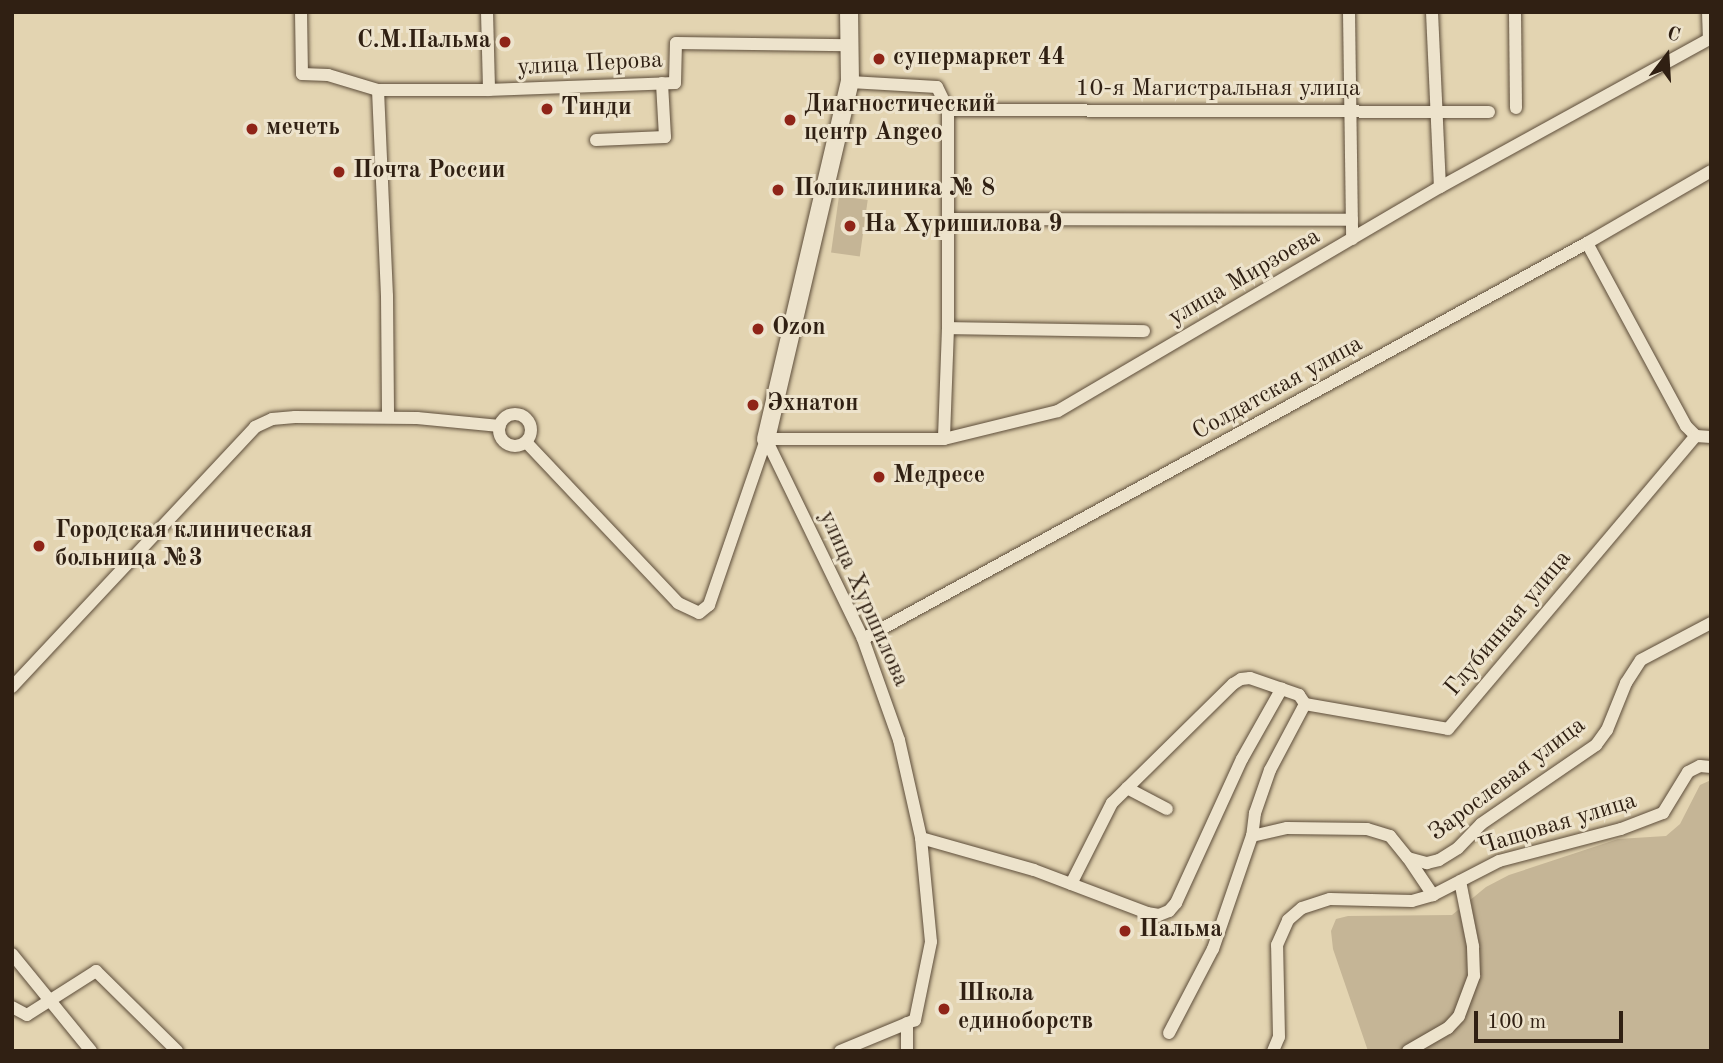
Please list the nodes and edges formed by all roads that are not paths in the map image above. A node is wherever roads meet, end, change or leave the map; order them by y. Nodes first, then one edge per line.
1 (301, 12) edge
2 (487, 12) edge
3 (849, 12) edge
4 (1349, 12) edge
5 (1432, 12) edge
6 (1515, 12) edge
7 (1708, 12) edge
8 (1710, 38) edge
9 (850, 45) junction
10 (850, 82) junction
11 (662, 83) junction
12 (378, 90) junction
13 (489, 90) junction
14 (1516, 108) dead end
15 (948, 110) junction
16 (1351, 111) junction
17 (1437, 112) junction
18 (1489, 112) dead end
19 (596, 140) dead end
20 (1711, 171) edge
21 (1440, 187) junction
22 (948, 219) junction
23 (1352, 220) junction
24 (1352, 239) junction
25 (1587, 243) junction
26 (948, 328) junction
27 (1144, 331) dead end
28 (388, 417) junction
29 (500, 426) junction
30 (1696, 436) junction
31 (1711, 437) edge
32 (766, 439) junction
33 (944, 439) junction
34 (526, 442) junction
35 (1711, 623) edge
36 (863, 639) junction
37 (12, 687) edge
38 (1282, 688) junction
39 (1305, 704) junction
40 (1711, 767) edge
41 (1127, 788) junction
42 (1167, 809) dead end
43 (1252, 836) junction
44 (921, 838) junction
45 (1408, 858) junction
46 (1460, 881) junction
47 (1070, 884) junction
48 (1433, 894) junction
49 (12, 954) edge
50 (51, 1000) junction
51 (12, 1007) edge
52 (907, 1023) junction
53 (1169, 1033) dead end
54 (91, 1051) edge
55 (177, 1051) edge
56 (839, 1051) edge
57 (907, 1051) edge
58 (1273, 1051) edge
59 (1408, 1051) edge

1 - 12 street, улица Перова
2 - 13 street
3 - 9 street
4 - 16 street
5 - 17 street
6 - 14 street
7 - 8 street
8 - 21 street, улица Мирзоева
9 - 10 street
9 - 11 street, улица Перова
10 - 15 street
10 - 32 street
11 - 13 street, улица Перова
11 - 19 street
12 - 13 street, улица Перова
12 - 28 street
15 - 16 street, 10-я Магистральная улица
15 - 22 street
16 - 17 street, 10-я Магистральная улица
16 - 23 street
17 - 18 street, 10-я Магистральная улица
17 - 21 street
20 - 25 street, Солдатская улица
21 - 24 street, улица Мирзоева
22 - 23 street
22 - 26 street
23 - 24 street
24 - 33 street, улица Мирзоева
25 - 30 street
25 - 36 street, Солдатская улица
26 - 27 street
26 - 33 street
28 - 29 street
28 - 37 street
29 - 34 street
29 - 34 street
30 - 31 street
30 - 39 street, Глубинная улица
32 - 33 street, улица Мирзоева
32 - 34 street
32 - 36 street, улица Хуршилова
35 - 45 street, Зарослевая улица
36 - 44 street, улица Хуршилова
38 - 39 street
38 - 41 street
38 - 47 street
39 - 43 street
40 - 46 street, Чащовая улица
41 - 42 street
41 - 47 street
43 - 45 street, Зарослевая улица
43 - 53 street
44 - 47 street
44 - 52 street, улица Хуршилова
45 - 48 street
46 - 48 street, Чащовая улица
46 - 59 street
48 - 58 street, Чащовая улица
49 - 50 street
50 - 51 street
50 - 54 street
50 - 55 street
52 - 56 street
52 - 57 street

